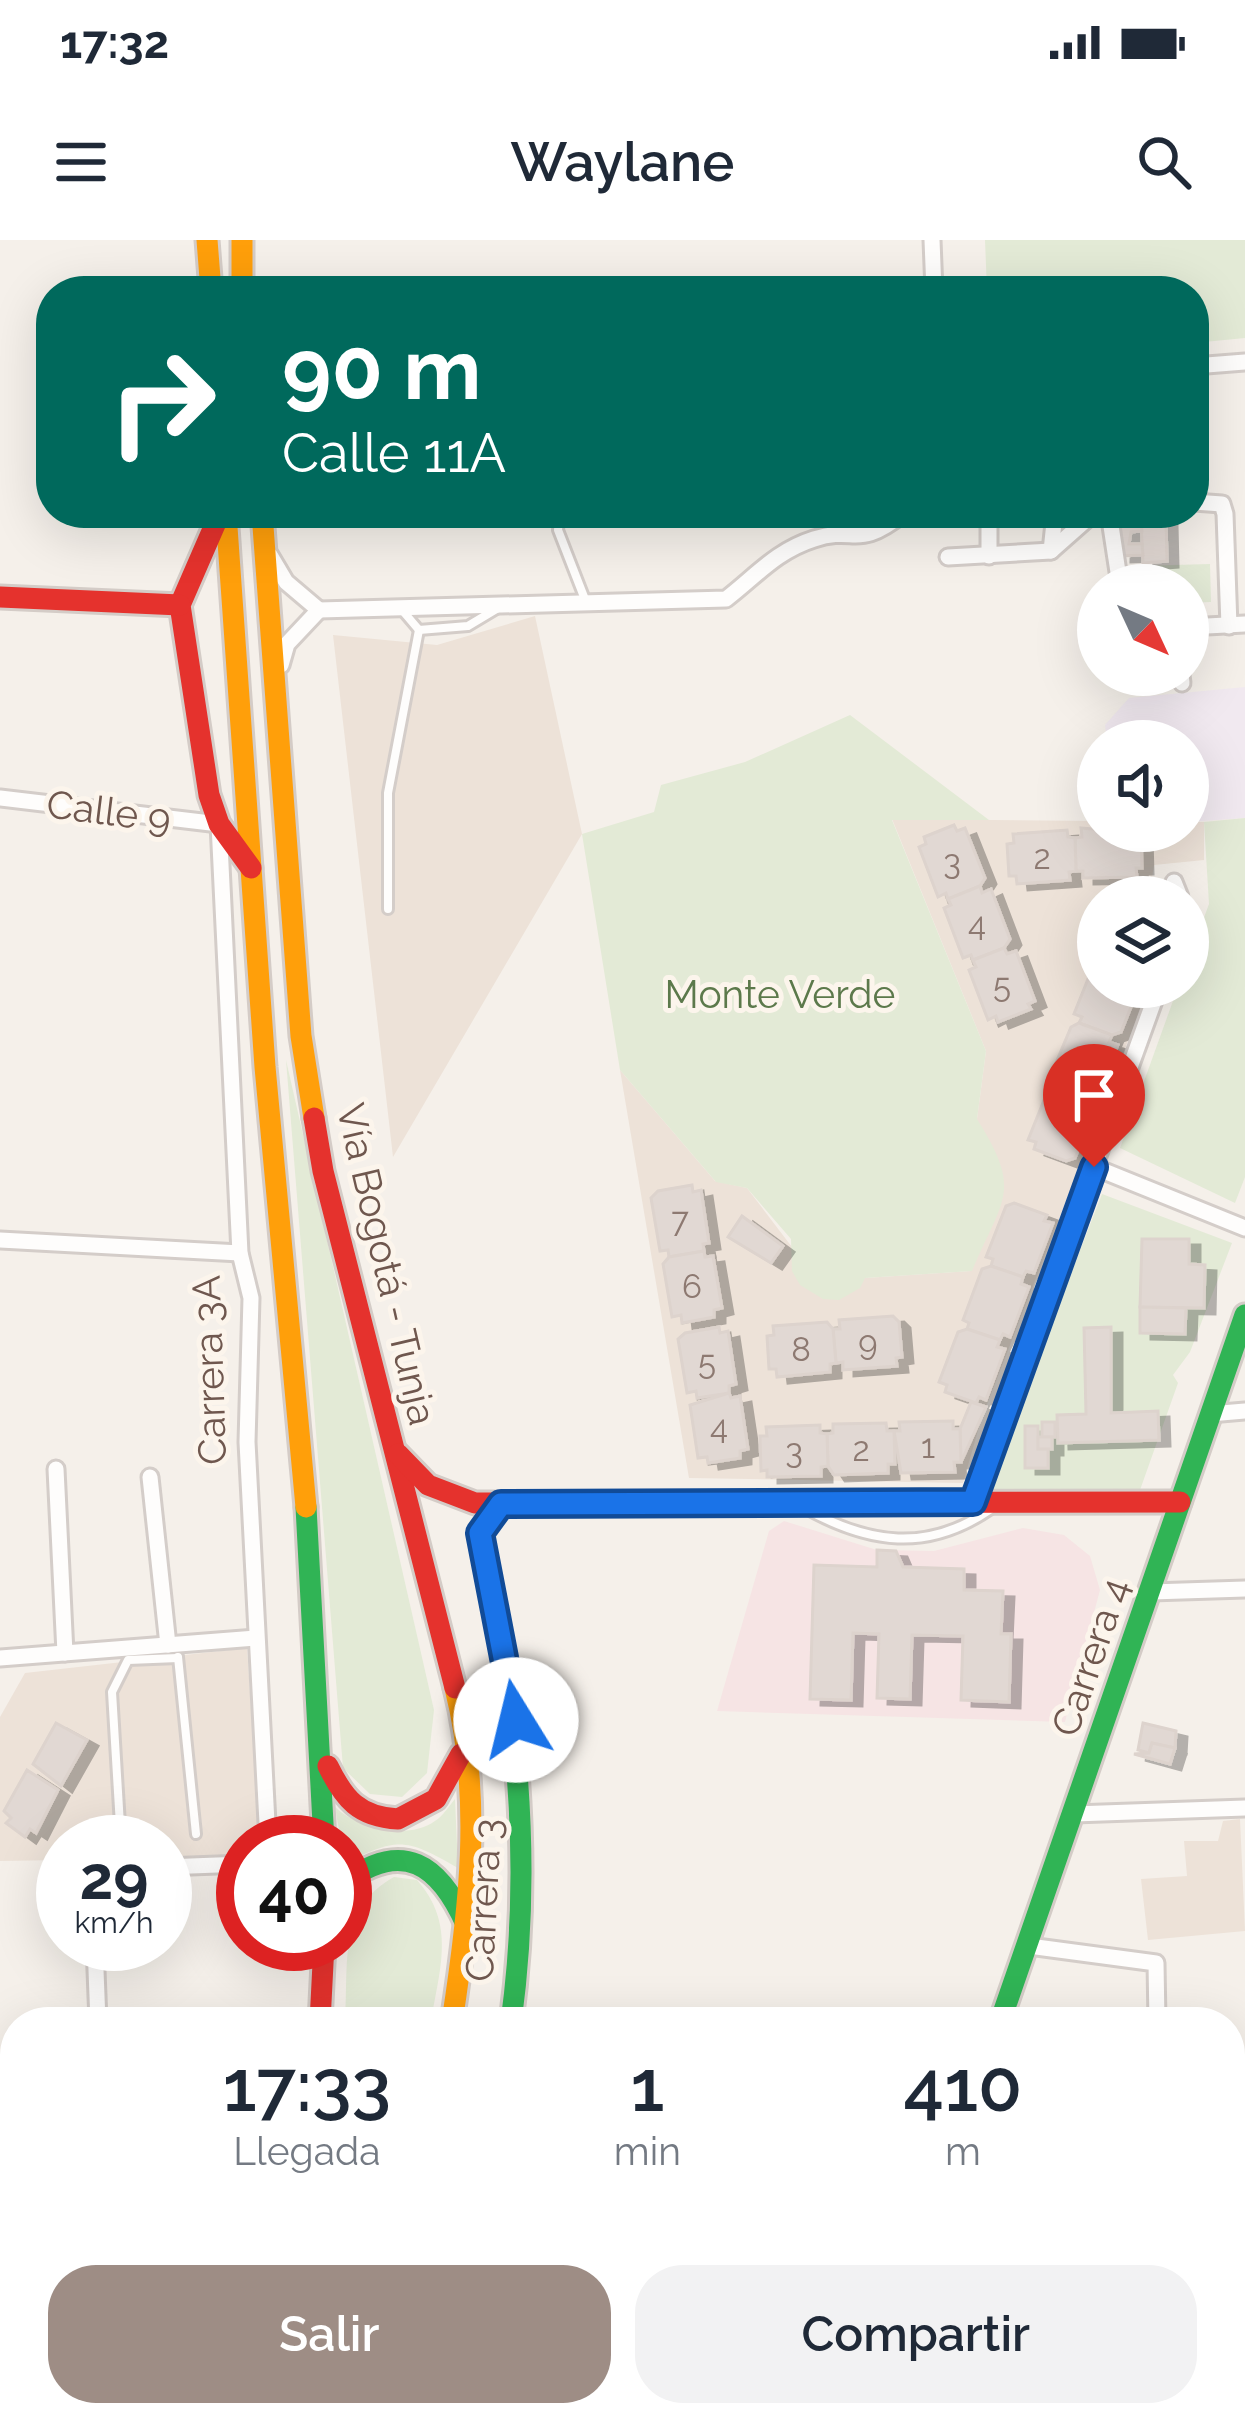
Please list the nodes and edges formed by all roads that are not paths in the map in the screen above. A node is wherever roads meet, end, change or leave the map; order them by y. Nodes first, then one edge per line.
1 (207, 240) edge
2 (242, 240) edge
3 (932, 240) edge
4 (210, 276) edge
5 (242, 276) edge
6 (933, 276) edge
7 (1245, 362) edge
8 (1209, 366) edge
9 (1209, 503) edge
10 (216, 528) edge
11 (224, 528) edge
12 (263, 528) edge
13 (558, 528) edge
14 (883, 528) edge
15 (989, 528) edge
16 (1053, 528) edge
17 (1077, 528) edge
18 (1111, 528) edge
19 (265, 547) junction
20 (1051, 551) junction
21 (988, 556) junction
22 (948, 557) dead end
23 (1117, 564) edge
24 (0, 598) edge
25 (586, 604) junction
26 (180, 605) junction
27 (500, 608) junction
28 (319, 610) junction
29 (402, 610) junction
30 (1237, 625) edge
31 (419, 630) junction
32 (276, 683) junction
33 (0, 798) edge
34 (218, 824) junction
35 (252, 869) junction
36 (388, 909) dead end
37 (1151, 1008) edge
38 (1094, 1167) junction
39 (1245, 1228) edge
40 (0, 1240) edge
41 (240, 1252) junction
42 (1245, 1315) edge
43 (1245, 1411) edge
44 (1210, 1414) junction
45 (394, 1448) junction
46 (56, 1469) dead end
47 (150, 1477) dead end
48 (973, 1502) junction
49 (1000, 1502) junction
50 (1180, 1502) junction
51 (501, 1504) junction
52 (789, 1512) junction
53 (1245, 1589) edge
54 (1151, 1592) junction
55 (256, 1638) junction
56 (174, 1649) junction
57 (65, 1653) junction
58 (0, 1658) edge
59 (466, 1732) junction
60 (323, 1751) junction
61 (1237, 1812) edge
62 (1074, 1814) junction
63 (119, 1815) edge
64 (266, 1815) edge
65 (324, 1815) edge
66 (196, 1834) dead end
67 (372, 1866) edge
68 (467, 1928) junction
69 (1029, 1946) junction
70 (96, 1971) edge
71 (323, 1971) edge
72 (97, 2007) edge
73 (321, 2007) edge
74 (454, 2007) edge
75 (513, 2007) edge
76 (1006, 2007) edge
77 (1157, 2007) edge

1 - 4 main road
2 - 5 main road
3 - 6 street
7 - 8 street
9 - 30 street
10 - 26 main road
11 - 35 main road, Vía Bogotá - Tunja
12 - 19 main road, Vía Bogotá - Tunja
13 - 25 lane
14 - 25 street
15 - 21 street
16 - 20 street
17 - 20 street
18 - 23 street
19 - 28 street
19 - 32 main road, Vía Bogotá - Tunja
20 - 21 street
21 - 22 street
24 - 26 main road
25 - 27 street
26 - 34 main road, Carrera 3A
27 - 29 street
27 - 31 lane
28 - 29 street
28 - 32 street
29 - 31 lane
31 - 36 lane
32 - 45 main road, Vía Bogotá - Tunja
33 - 34 street, Calle 9
34 - 35 main road, Carrera 3A
34 - 41 street, Carrera 3A
35 - 60 main road, Vía Bogotá - Tunja
37 - 38 street
38 - 39 street
38 - 48 street
40 - 41 street
41 - 55 street, Carrera 3A
42 - 44 main road, Carrera 4
43 - 44 street
44 - 50 main road, Carrera 4
45 - 51 main road
45 - 59 main road, Vía Bogotá - Tunja
46 - 57 street
47 - 56 street
48 - 49 main road
48 - 52 main road
49 - 50 main road
49 - 52 lane
50 - 54 main road, Carrera 4
51 - 52 main road
51 - 75 main road, Carrera 3
53 - 54 street
54 - 62 main road, Carrera 4
55 - 56 street
55 - 64 street, Carrera 3A
56 - 57 street
56 - 63 lane
56 - 66 lane
57 - 58 street
59 - 60 main road
59 - 68 main road, Vía Bogotá - Tunja
60 - 65 main road, Vía Bogotá - Tunja
61 - 62 street
62 - 69 main road, Carrera 4
67 - 68 main road
68 - 74 main road, Vía Bogotá - Tunja
69 - 76 main road, Carrera 4
69 - 77 street
70 - 72 street
71 - 73 main road

